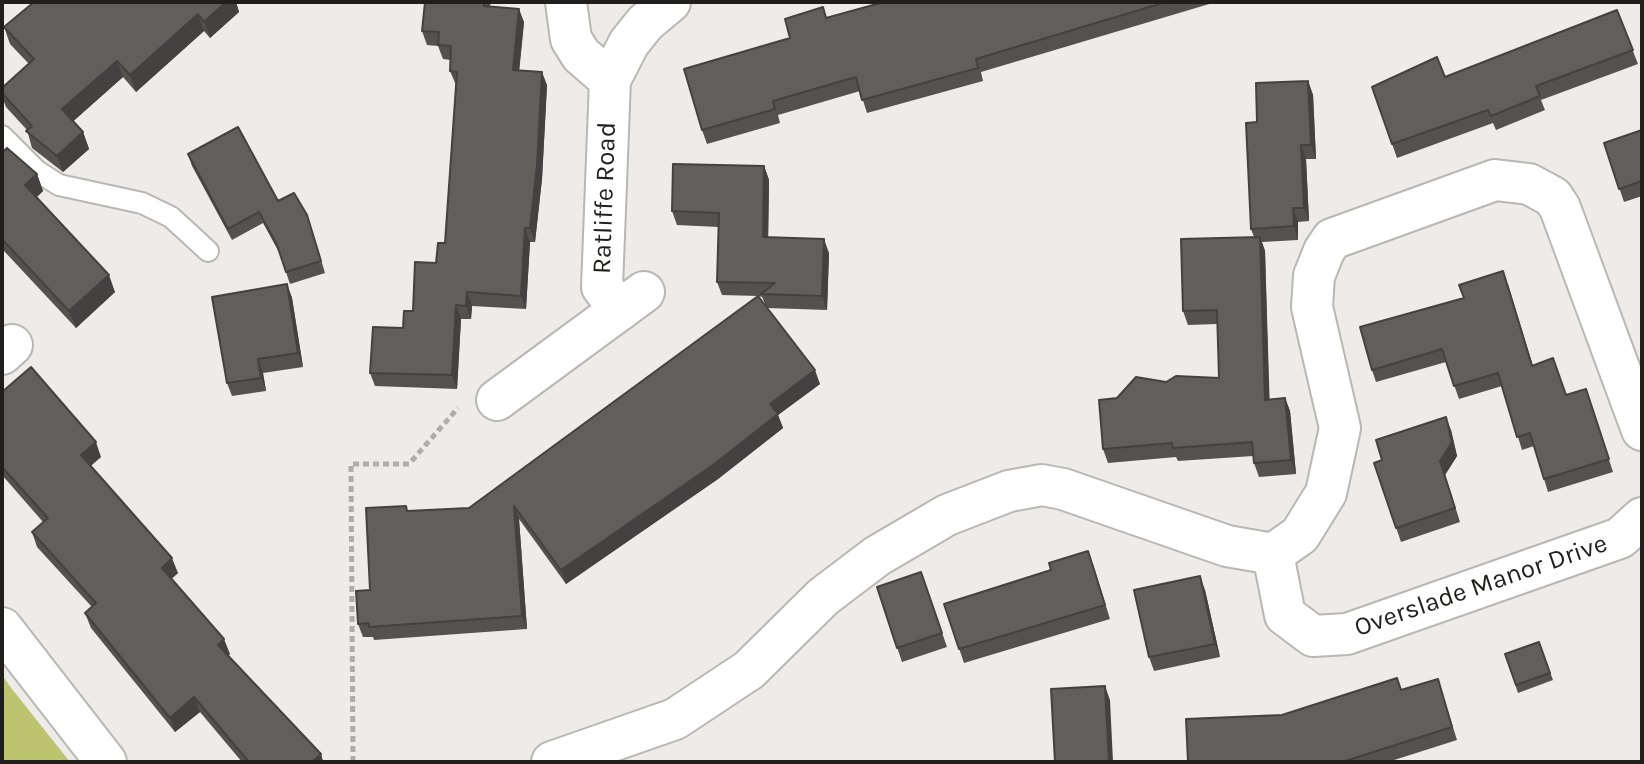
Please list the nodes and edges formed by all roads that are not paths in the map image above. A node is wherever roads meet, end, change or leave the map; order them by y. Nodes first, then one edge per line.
1 (566, 2) edge
2 (670, 2) edge
3 (610, 80) junction
4 (2, 136) edge
5 (208, 251) dead end
6 (497, 400) road end
7 (1642, 430) edge
8 (1642, 518) edge
9 (1273, 554) junction
10 (2, 628) edge
11 (106, 762) edge
12 (552, 762) edge

1 - 3 street
2 - 3 street, Ratliffe Road
3 - 6 street, Ratliffe Road
4 - 5 lane
7 - 9 street
8 - 9 street, Overslade Manor Drive
9 - 12 street
10 - 11 street

